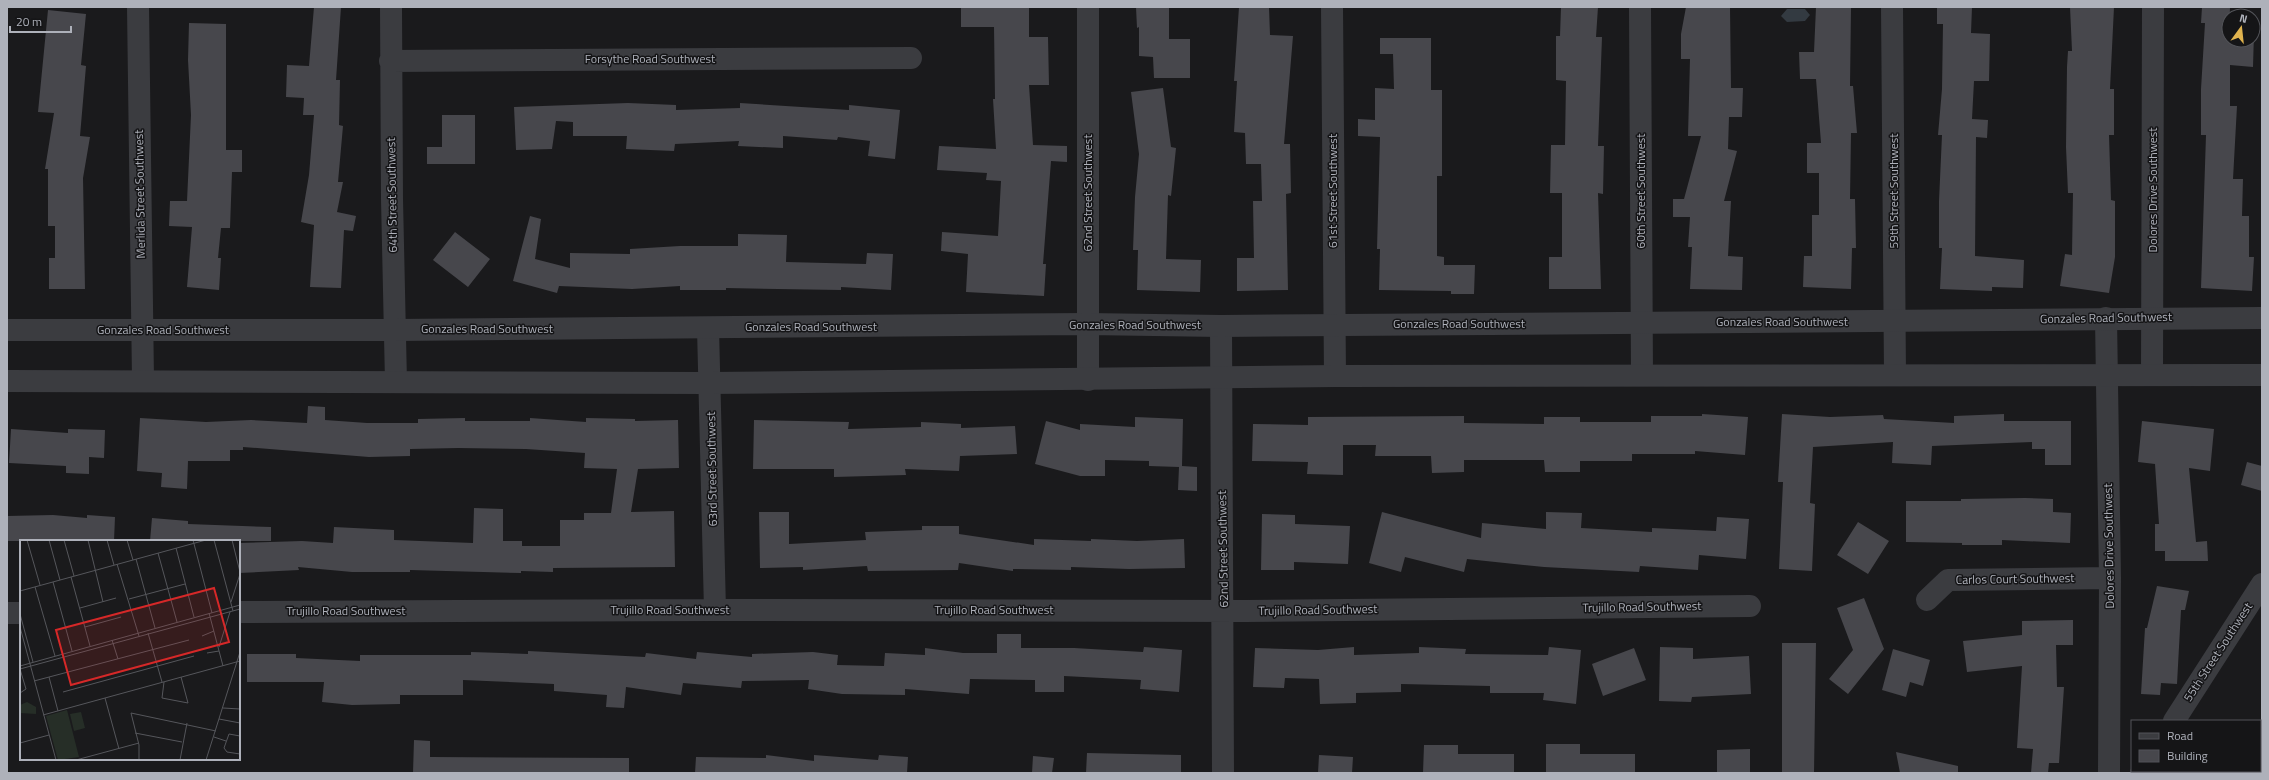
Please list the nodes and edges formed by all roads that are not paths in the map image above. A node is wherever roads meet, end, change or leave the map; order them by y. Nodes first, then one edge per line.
1 (138, 7) edge
2 (391, 7) edge
3 (1088, 7) edge
4 (1332, 7) edge
5 (1640, 7) edge
6 (1892, 7) edge
7 (2153, 7) edge
8 (911, 58) dead end
9 (390, 61) junction
10 (2153, 317) junction
11 (2106, 318) junction
12 (2262, 318) edge
13 (1895, 322) junction
14 (1642, 323) junction
15 (1088, 324) junction
16 (1334, 325) junction
17 (1221, 326) junction
18 (708, 328) junction
19 (7, 330) edge
20 (396, 330) junction
21 (142, 331) junction
22 (1895, 374) junction
23 (2107, 374) junction
24 (2152, 374) junction
25 (1642, 375) junction
26 (2262, 375) edge
27 (1335, 376) junction
28 (1221, 378) junction
29 (143, 380) junction
30 (1088, 380) junction
31 (7, 381) edge
32 (396, 382) junction
33 (710, 382) junction
34 (2110, 578) junction
35 (2262, 584) edge
36 (1927, 600) dead end
37 (1750, 606) dead end
38 (715, 610) junction
39 (1224, 611) junction
40 (240, 612) edge
41 (7, 613) edge
42 (20, 613) edge
43 (2175, 720) edge
44 (1223, 773) edge
45 (2109, 773) edge

1 - 21 street, Merlida Street Southwest
2 - 9 street, 64th Street Southwest
3 - 15 street, 62nd Street Southwest
4 - 16 street, 61st Street Southwest
5 - 14 street, 60th Street Southwest
6 - 13 street, 59th Street Southwest
7 - 10 street, Dolores Drive Southwest
8 - 9 street, Forsythe Road Southwest
9 - 20 street, 64th Street Southwest
10 - 11 street, Gonzales Road Southwest
10 - 12 street, Gonzales Road Southwest
10 - 24 street, Dolores Drive Southwest
11 - 13 street, Gonzales Road Southwest
11 - 23 street, Dolores Drive Southwest
13 - 14 street, Gonzales Road Southwest
13 - 22 street, 59th Street Southwest
14 - 16 street, Gonzales Road Southwest
14 - 25 street, 60th Street Southwest
15 - 17 street, Gonzales Road Southwest
15 - 18 street, Gonzales Road Southwest
15 - 30 street, 62nd Street Southwest
16 - 17 street, Gonzales Road Southwest
16 - 27 street, 61st Street Southwest
17 - 28 street, 62nd Street Southwest
18 - 20 street, Gonzales Road Southwest
18 - 33 street, 63rd Street Southwest
19 - 21 street, Gonzales Road Southwest
20 - 21 street, Gonzales Road Southwest
20 - 32 street, 64th Street Southwest
21 - 29 street, Merlida Street Southwest
22 - 23 street
22 - 25 street
23 - 24 street
23 - 34 street, Dolores Drive Southwest
24 - 26 street
25 - 27 street
27 - 28 street
28 - 30 street
28 - 39 street, 62nd Street Southwest
29 - 31 street
29 - 32 street
30 - 33 street
32 - 33 street
33 - 38 street, 63rd Street Southwest
34 - 36 street, Carlos Court Southwest
34 - 45 street, Dolores Drive Southwest
35 - 43 street, 55th Street Southwest
37 - 39 street, Trujillo Road Southwest
38 - 39 street, Trujillo Road Southwest
38 - 40 street, Trujillo Road Southwest
39 - 44 street, 62nd Street Southwest
41 - 42 street

